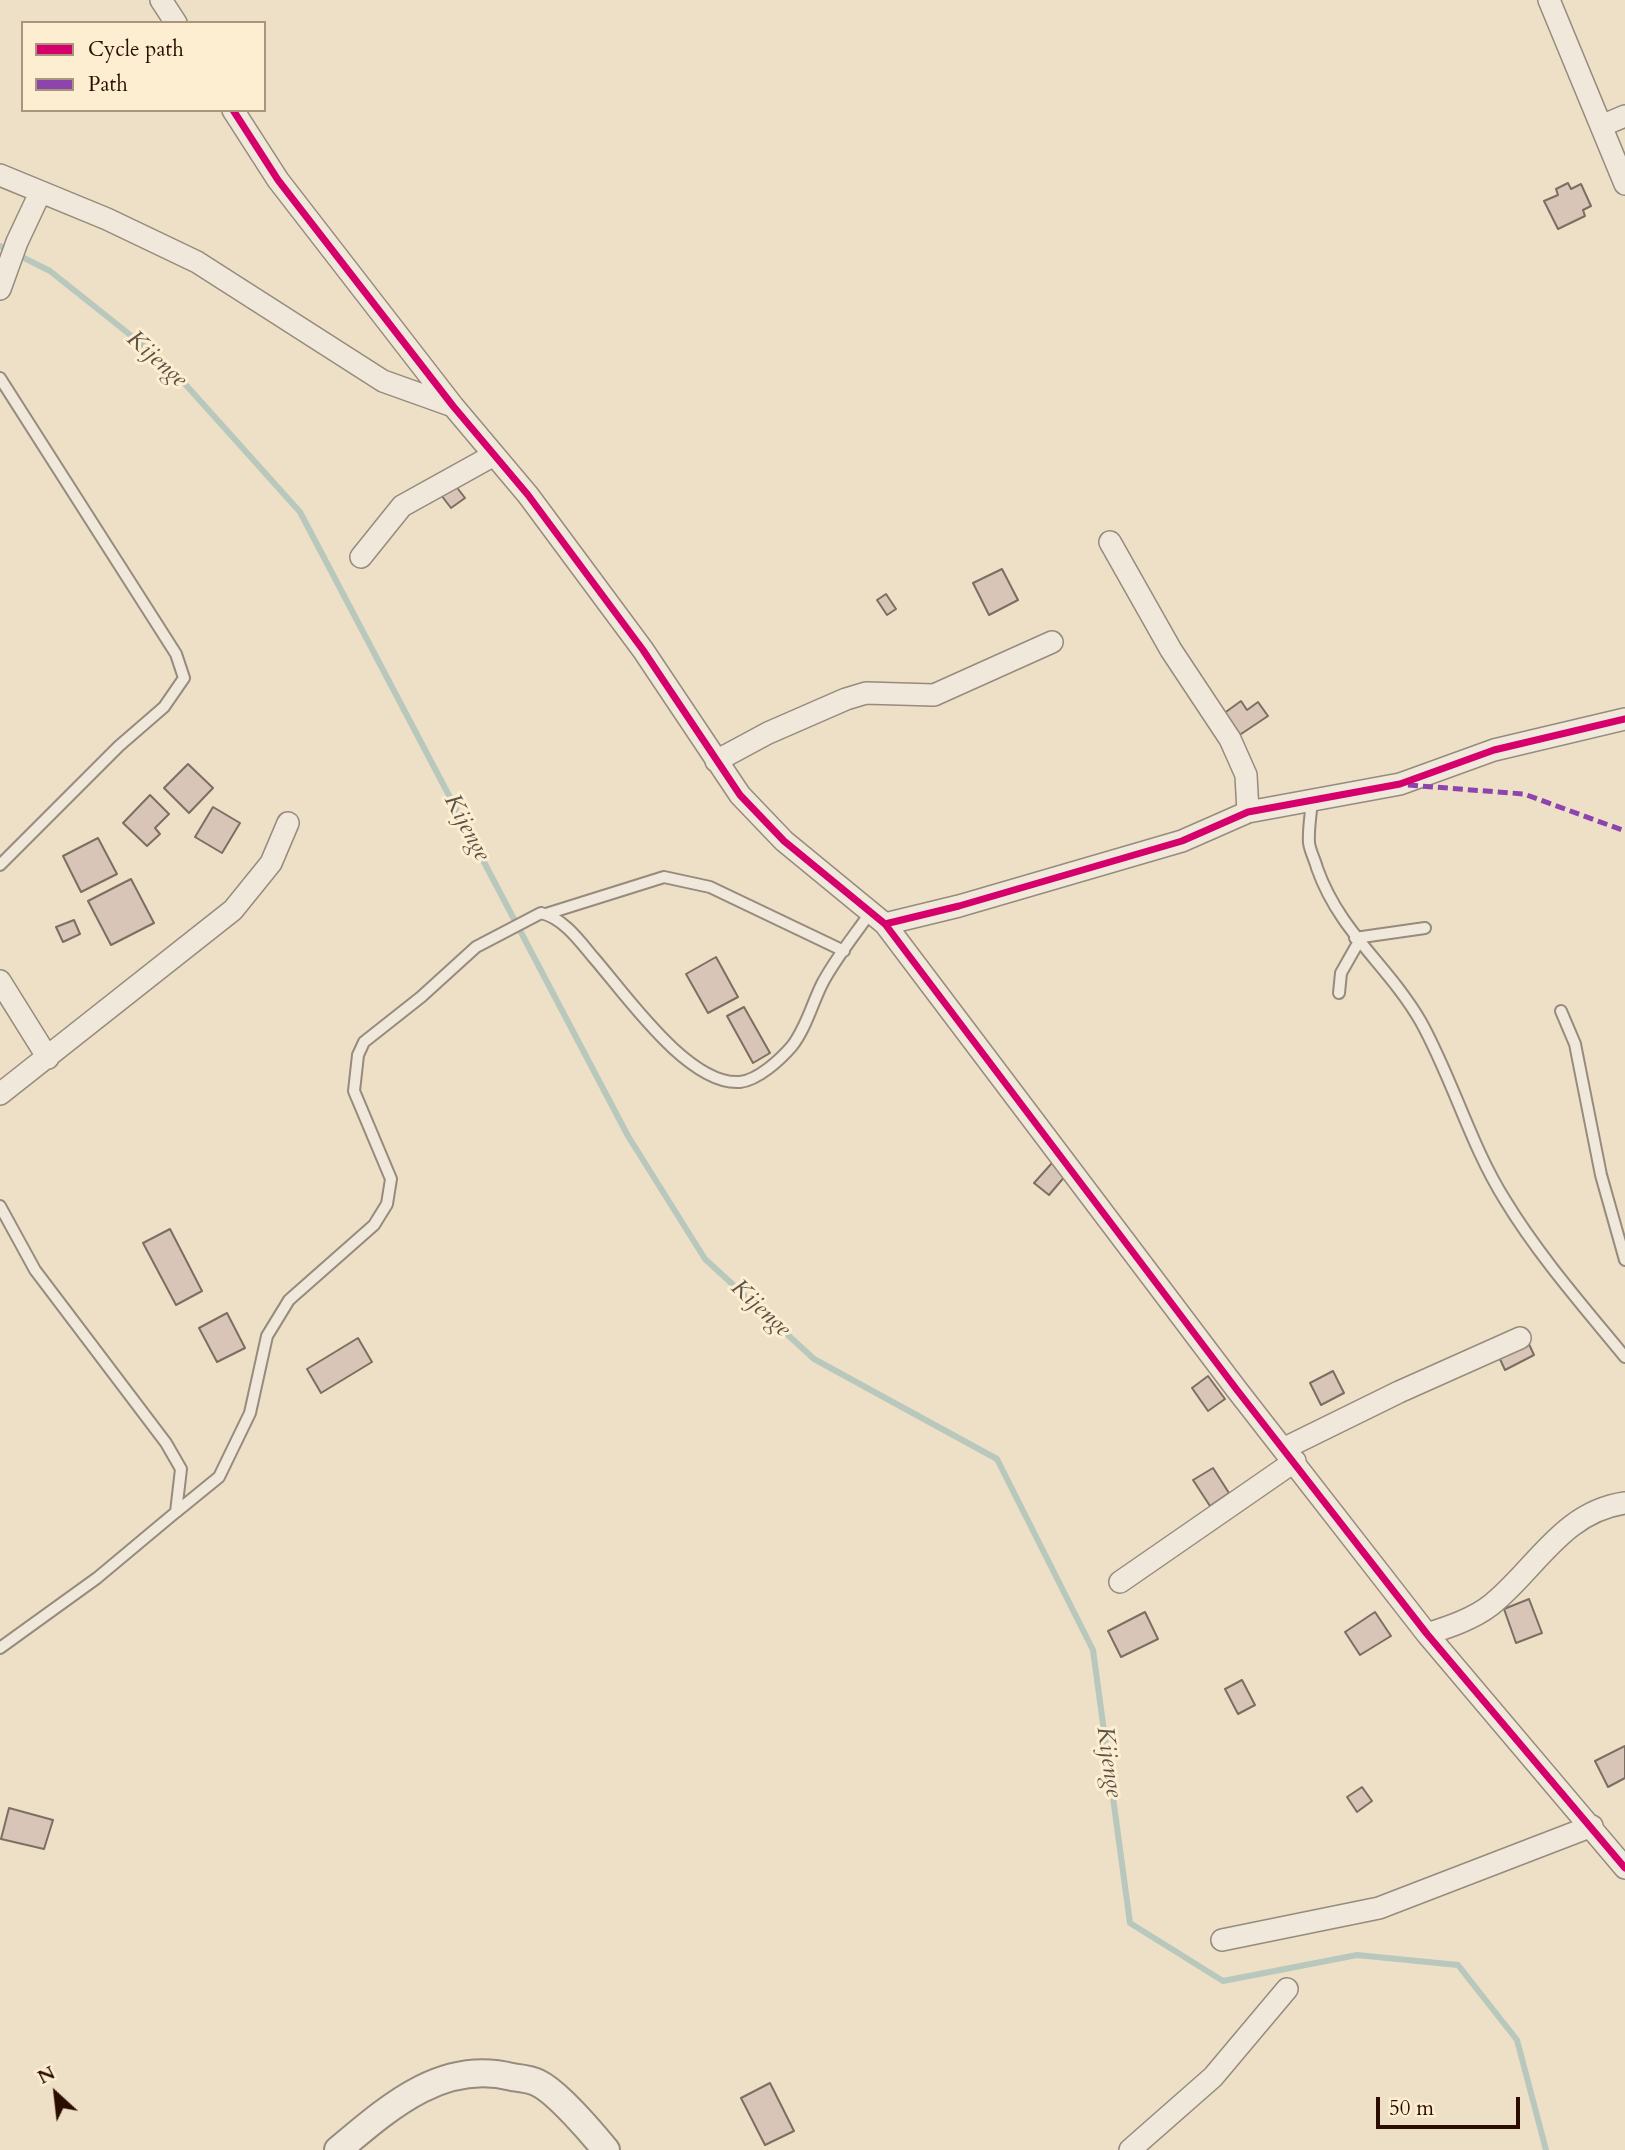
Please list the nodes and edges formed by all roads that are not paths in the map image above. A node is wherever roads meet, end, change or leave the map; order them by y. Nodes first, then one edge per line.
1 (161, 0) edge
2 (1549, 0) edge
3 (175, 21) edge
4 (234, 112) edge
5 (1625, 116) edge
6 (1601, 126) junction
7 (0, 175) edge
8 (1625, 184) edge
9 (40, 193) junction
10 (3, 280) edge
11 (0, 378) edge
12 (453, 406) junction
13 (494, 455) junction
14 (1110, 542) dead end
15 (361, 557) dead end
16 (1052, 642) dead end
17 (1625, 719) edge
18 (716, 761) junction
19 (1312, 800) junction
20 (1248, 812) junction
21 (288, 823) dead end
22 (0, 864) edge
23 (542, 913) junction
24 (877, 918) junction
25 (1425, 928) dead end
26 (1357, 940) junction
27 (844, 951) junction
28 (0, 981) edge
29 (1339, 993) dead end
30 (1561, 1011) dead end
31 (48, 1058) junction
32 (0, 1094) edge
33 (0, 1206) edge
34 (1625, 1260) edge
35 (1520, 1338) dead end
36 (1625, 1357) edge
37 (1289, 1455) junction
38 (1625, 1503) edge
39 (176, 1512) junction
40 (1121, 1582) dead end
41 (1427, 1634) junction
42 (0, 1648) edge
43 (1592, 1826) junction
44 (1625, 1868) edge
45 (1222, 1940) dead end
46 (1287, 1989) dead end
47 (338, 2150) edge
48 (606, 2150) edge
49 (1130, 2150) edge

1 - 3 street
2 - 6 street
4 - 12 street
5 - 6 street
6 - 8 street
7 - 9 street
9 - 10 street
9 - 12 street
11 - 22 lane
12 - 13 street
13 - 15 street
13 - 18 street
14 - 20 street
16 - 18 street
17 - 19 street
18 - 24 street
19 - 20 street
19 - 26 lane
20 - 24 street
21 - 31 street
23 - 27 lane
23 - 27 lane
23 - 39 lane
24 - 27 lane
24 - 37 street
25 - 26 lane
26 - 29 lane
26 - 36 lane
28 - 31 street
30 - 34 lane
31 - 32 street
33 - 39 lane
35 - 37 street
37 - 40 street
37 - 41 street
38 - 41 street
39 - 42 lane
41 - 43 street
43 - 44 street
43 - 45 street
46 - 49 street
47 - 48 street

